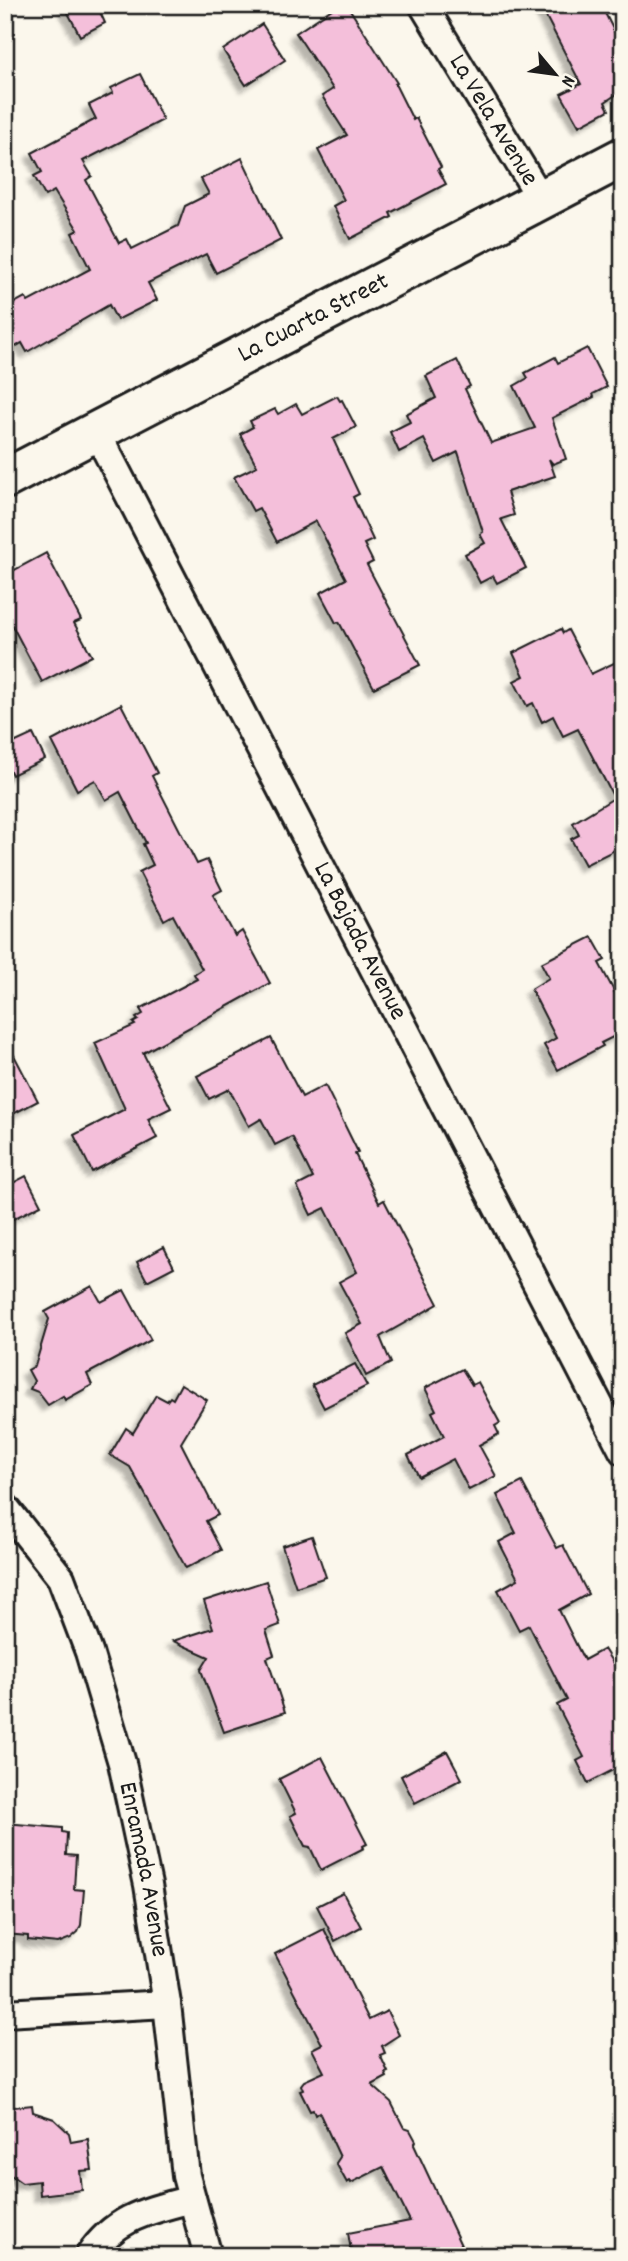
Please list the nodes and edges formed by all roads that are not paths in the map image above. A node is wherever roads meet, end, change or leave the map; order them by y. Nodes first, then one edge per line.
1 (422, 5) edge
2 (623, 157) edge
3 (541, 199) junction
4 (97, 433) junction
5 (5, 479) edge
6 (623, 1451) edge
7 (5, 1507) edge
8 (167, 2004) junction
9 (5, 2013) edge
10 (192, 2199) junction
11 (89, 2256) edge
12 (208, 2256) edge

1 - 3 street, La Vela Avenue
2 - 3 street, La Cuarta Street
3 - 4 street, La Cuarta Street
4 - 5 street, La Cuarta Street
4 - 6 street, La Bajada Avenue
7 - 8 street, Enramada Avenue
8 - 9 street
8 - 10 street, Enramada Avenue
10 - 11 street
10 - 12 street, Enramada Avenue

